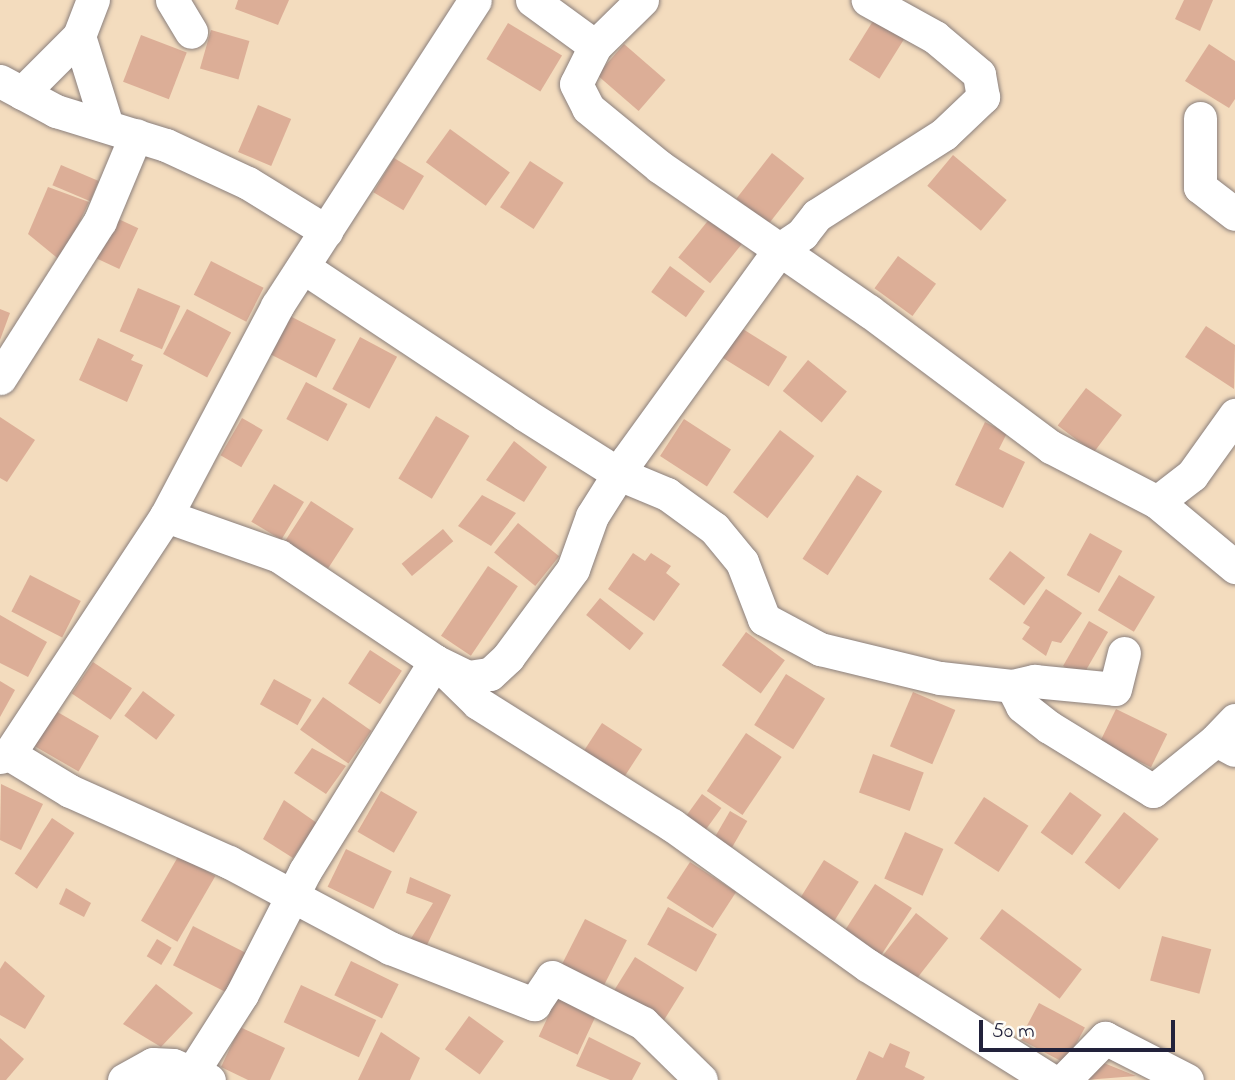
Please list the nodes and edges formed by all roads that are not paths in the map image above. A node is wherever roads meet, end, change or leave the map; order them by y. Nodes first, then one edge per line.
1 (93, 0) edge
2 (172, 0) edge
3 (475, 0) edge
4 (532, 0) edge
5 (642, 0) edge
6 (868, 0) edge
7 (191, 32) dead end
8 (79, 36) junction
9 (595, 46) junction
10 (11, 87) edge
11 (1200, 118) dead end
12 (121, 131) junction
13 (1235, 214) edge
14 (326, 231) junction
15 (780, 249) junction
16 (303, 267) junction
17 (0, 378) edge
18 (1235, 415) edge
19 (619, 474) junction
20 (1157, 502) junction
21 (166, 516) junction
22 (1235, 567) edge
23 (1124, 653) dead end
24 (435, 661) junction
25 (1012, 686) junction
26 (1228, 737) edge
27 (4, 756) edge
28 (291, 897) junction
29 (201, 1075) edge
30 (124, 1080) edge
31 (701, 1080) edge
32 (1050, 1080) edge
33 (1065, 1080) edge
34 (1187, 1080) edge

1 - 8 street
2 - 7 street
3 - 14 street
4 - 9 street
5 - 9 street
6 - 15 street
8 - 10 street
8 - 12 street
9 - 15 street
10 - 12 street
11 - 13 street
12 - 14 street
12 - 17 street
14 - 16 street
15 - 19 street
15 - 20 street
16 - 19 street
16 - 21 street
18 - 20 street
19 - 24 street
19 - 25 street
20 - 22 street
21 - 24 street
21 - 27 street
23 - 25 street
24 - 28 street
24 - 32 street
25 - 26 street
27 - 28 street
28 - 29 street
28 - 31 street
29 - 30 street
33 - 34 street

